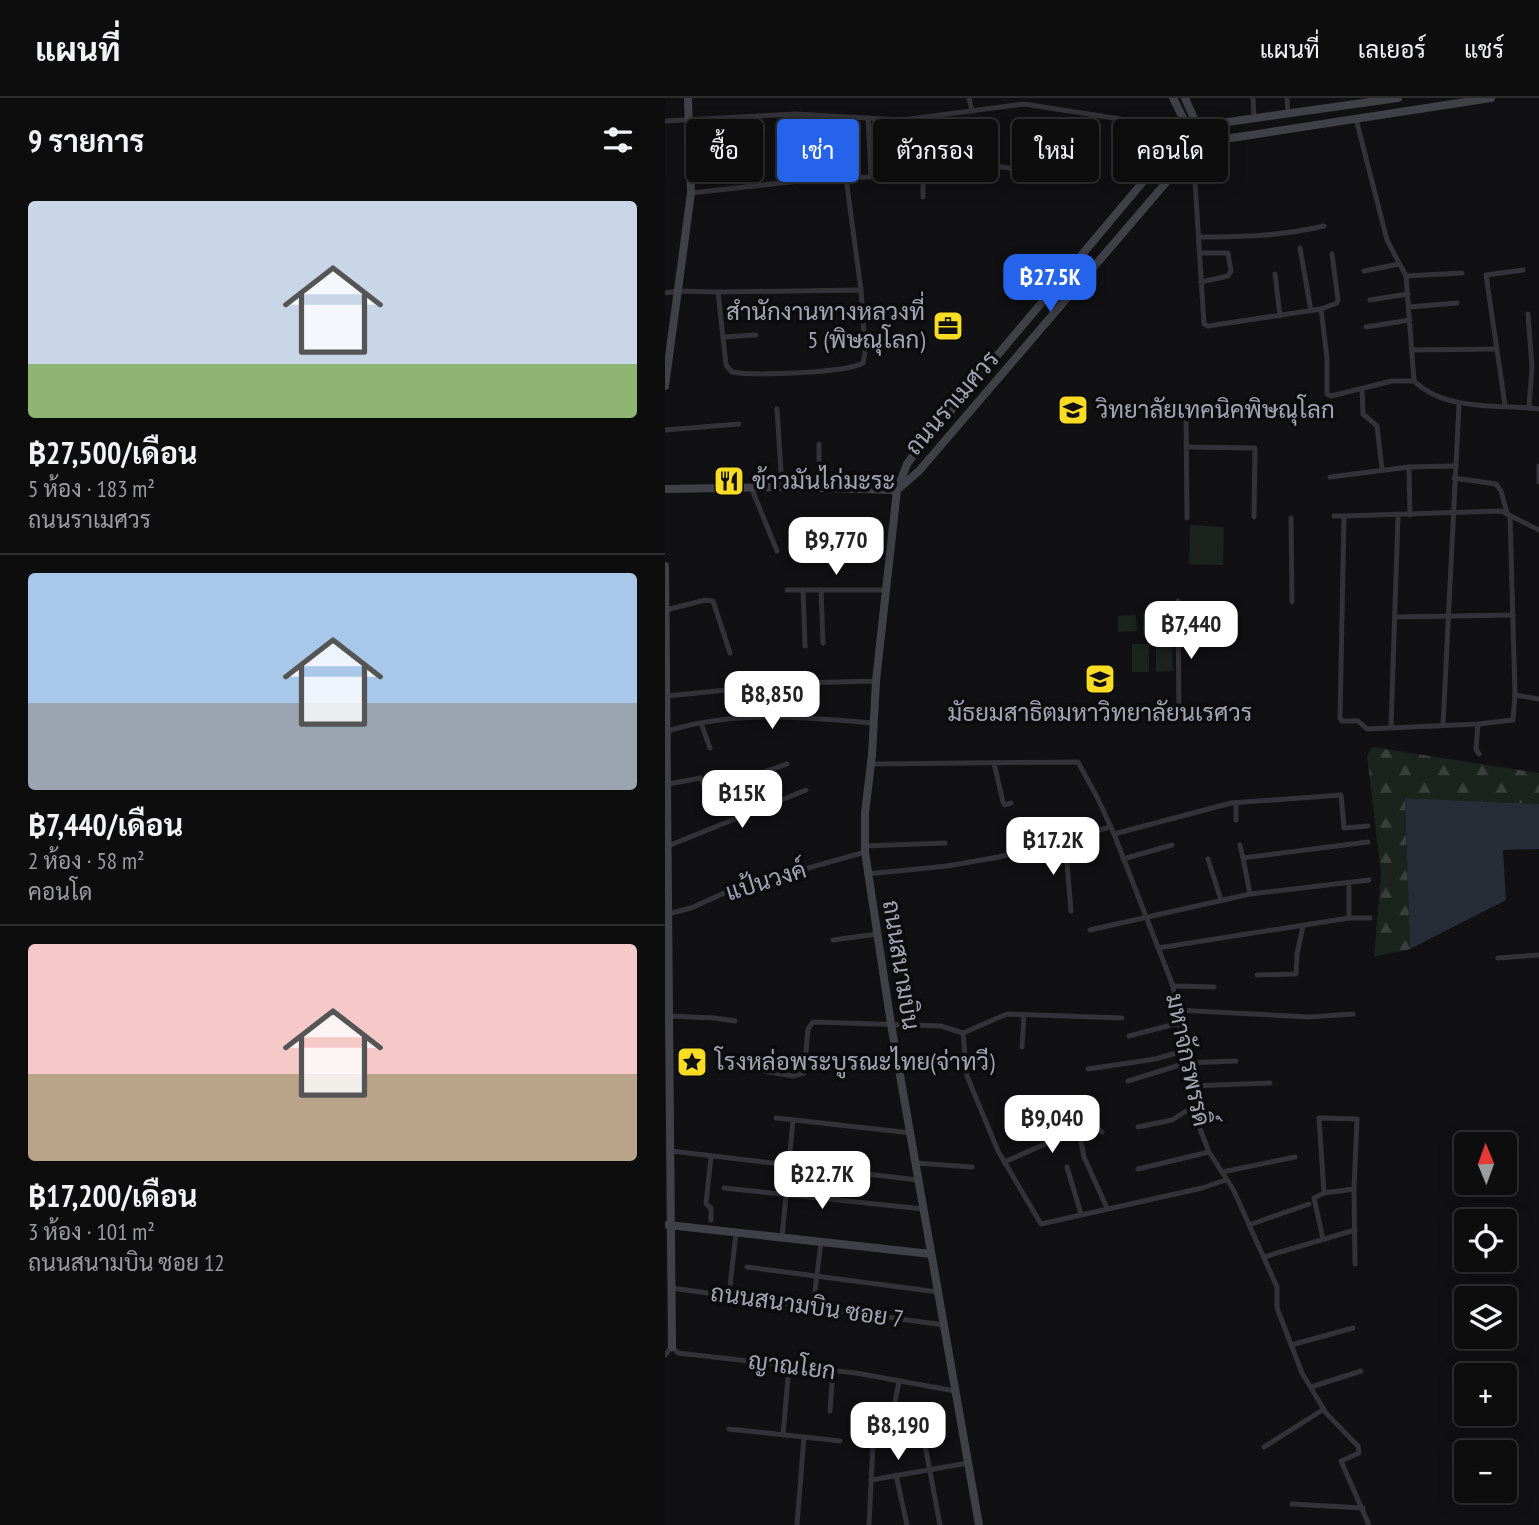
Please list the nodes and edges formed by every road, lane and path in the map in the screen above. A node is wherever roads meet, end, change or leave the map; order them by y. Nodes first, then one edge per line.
1 (688, 98) edge
2 (969, 98) edge
3 (991, 98) edge
4 (1173, 98) edge
5 (1185, 98) edge
6 (1253, 98) edge
7 (1287, 98) edge
8 (1398, 98) edge
9 (1492, 98) edge
10 (1024, 101) edge
11 (1348, 102) edge
12 (992, 108) junction
13 (972, 111) junction
14 (1288, 114) junction
15 (932, 117) joint
16 (868, 118) junction
17 (1254, 118) junction
18 (686, 119) edge
19 (690, 119) joint
20 (1138, 119) edge
21 (1188, 119) edge
22 (1192, 119) edge
23 (1356, 119) junction
24 (665, 121) edge
25 (1228, 122) edge
26 (1228, 142) edge
27 (859, 177) edge
28 (691, 182) edge
29 (805, 182) edge
30 (847, 182) edge
31 (923, 182) edge
32 (1143, 182) edge
33 (1145, 182) edge
34 (1166, 182) edge
35 (1199, 182) edge
36 (1157, 192) junction
37 (691, 193) junction
38 (923, 197) dead end
39 (1324, 226) dead end
40 (1199, 237) junction
41 (1300, 248) dead end
42 (1200, 253) junction
43 (1332, 254) dead end
44 (1399, 264) junction
45 (1523, 270) dead end
46 (1364, 271) dead end
47 (1462, 273) dead end
48 (1275, 274) dead end
49 (1406, 276) junction
50 (1201, 282) junction
51 (861, 290) junction
52 (678, 291) junction
53 (718, 292) junction
54 (665, 293) edge
55 (1408, 294) junction
56 (1370, 300) dead end
57 (1457, 303) dead end
58 (1409, 307) junction
59 (1321, 309) junction
60 (1311, 311) junction
61 (1528, 314) dead end
62 (1280, 316) junction
63 (1410, 320) junction
64 (1366, 327) dead end
65 (756, 335) dead end
66 (723, 337) junction
67 (1497, 349) junction
68 (1412, 350) junction
69 (1414, 382) junction
70 (973, 383) junction
71 (665, 386) edge
72 (1362, 390) junction
73 (986, 393) junction
74 (1459, 404) junction
75 (1505, 405) junction
76 (1529, 407) junction
77 (777, 409) dead end
78 (1539, 409) edge
79 (1186, 413) dead end
80 (739, 424) dead end
81 (665, 430) edge
82 (819, 444) dead end
83 (1188, 447) junction
84 (1454, 466) junction
85 (1539, 466) edge
86 (1409, 467) junction
87 (724, 468) dead end
88 (1382, 469) junction
89 (1330, 477) dead end
90 (1454, 478) junction
91 (1539, 482) edge
92 (782, 487) junction
93 (725, 488) junction
94 (751, 488) junction
95 (819, 488) junction
96 (665, 489) edge
97 (897, 490) junction
98 (1453, 514) junction
99 (1410, 515) junction
100 (1509, 515) junction
101 (1334, 516) dead end
102 (1344, 516) junction
103 (1398, 516) junction
104 (1254, 517) dead end
105 (1291, 518) dead end
106 (1187, 519) dead end
107 (1539, 530) edge
108 (777, 551) dead end
109 (665, 566) edge
110 (786, 590) dead end
111 (803, 590) junction
112 (821, 590) junction
113 (886, 590) junction
114 (1178, 601) dead end
115 (1292, 602) dead end
116 (666, 610) edge
117 (1513, 615) junction
118 (1448, 616) junction
119 (1395, 617) junction
120 (665, 630) edge
121 (823, 643) dead end
122 (805, 646) dead end
123 (730, 653) dead end
124 (876, 681) junction
125 (796, 683) dead end
126 (1515, 695) junction
127 (667, 696) junction
128 (1539, 699) edge
129 (777, 717) junction
130 (1179, 720) dead end
131 (701, 723) junction
132 (873, 723) junction
133 (1478, 724) junction
134 (1443, 725) junction
135 (1391, 727) junction
136 (666, 732) edge
137 (710, 748) dead end
138 (1479, 754) dead end
139 (994, 763) junction
140 (787, 764) dead end
141 (871, 764) junction
142 (668, 784) junction
143 (806, 790) dead end
144 (707, 792) junction
145 (1011, 803) dead end
146 (1236, 803) junction
147 (712, 805) dead end
148 (1236, 820) dead end
149 (1368, 826) dead end
150 (1110, 827) junction
151 (1114, 834) junction
152 (667, 840) edge
153 (1065, 840) junction
154 (1369, 842) dead end
155 (945, 843) dead end
156 (1172, 845) dead end
157 (1240, 845) dead end
158 (865, 849) junction
159 (1243, 858) junction
160 (1123, 859) junction
161 (1208, 859) dead end
162 (867, 874) junction
163 (1369, 880) dead end
164 (1349, 887) dead end
165 (1251, 894) junction
166 (1221, 900) junction
167 (1071, 911) dead end
168 (1145, 918) junction
169 (1349, 918) junction
170 (1370, 918) dead end
171 (667, 920) edge
172 (1303, 926) junction
173 (1090, 930) dead end
174 (877, 934) junction
175 (833, 940) dead end
176 (1158, 948) junction
177 (1539, 956) edge
178 (1498, 958) dead end
179 (1257, 975) dead end
180 (1173, 986) junction
181 (1214, 987) dead end
182 (1177, 1010) junction
183 (1353, 1014) dead end
184 (1024, 1015) junction
185 (1122, 1018) dead end
186 (667, 1021) edge
187 (735, 1021) dead end
188 (1179, 1023) junction
189 (891, 1024) junction
190 (963, 1034) junction
191 (1129, 1036) dead end
192 (1022, 1047) dead end
193 (1184, 1051) junction
194 (1236, 1060) dead end
195 (1186, 1063) junction
196 (1088, 1069) dead end
197 (764, 1071) dead end
198 (1128, 1081) dead end
199 (1270, 1083) dead end
200 (667, 1084) edge
201 (1190, 1086) junction
202 (1193, 1107) junction
203 (1073, 1111) dead end
204 (776, 1118) dead end
205 (793, 1120) junction
206 (1138, 1127) dead end
207 (1080, 1129) junction
208 (1102, 1132) dead end
209 (911, 1133) junction
210 (1080, 1137) dead end
211 (671, 1151) junction
212 (1209, 1152) junction
213 (711, 1156) junction
214 (1295, 1157) dead end
215 (1004, 1162) junction
216 (915, 1163) junction
217 (789, 1165) junction
218 (972, 1167) dead end
219 (1067, 1167) dead end
220 (1138, 1169) dead end
221 (841, 1171) junction
222 (1222, 1172) junction
223 (918, 1180) junction
224 (1226, 1180) junction
225 (723, 1188) dead end
226 (1354, 1189) junction
227 (1324, 1193) junction
228 (786, 1194) junction
229 (837, 1200) junction
230 (1309, 1204) dead end
231 (1107, 1208) junction
232 (923, 1209) junction
233 (1081, 1214) junction
234 (711, 1220) dead end
235 (668, 1225) edge
236 (1249, 1225) junction
237 (1355, 1230) junction
238 (736, 1233) junction
239 (782, 1238) junction
240 (1323, 1239) junction
241 (821, 1242) junction
242 (931, 1254) junction
243 (1263, 1257) junction
244 (1355, 1264) dead end
245 (747, 1267) dead end
246 (817, 1277) junction
247 (730, 1286) dead end
248 (671, 1288) junction
249 (938, 1292) junction
250 (813, 1307) junction
251 (944, 1325) junction
252 (1353, 1328) dead end
253 (668, 1329) edge
254 (1291, 1345) junction
255 (672, 1347) junction
256 (665, 1355) edge
257 (789, 1366) junction
258 (833, 1371) junction
259 (1361, 1371) dead end
260 (899, 1381) junction
261 (1311, 1387) junction
262 (955, 1391) junction
263 (1324, 1409) junction
264 (830, 1411) dead end
265 (891, 1423) junction
266 (729, 1429) dead end
267 (783, 1435) junction
268 (804, 1437) junction
269 (840, 1441) dead end
270 (1264, 1447) dead end
271 (968, 1463) junction
272 (929, 1469) junction
273 (896, 1475) junction
274 (871, 1480) junction
275 (1292, 1504) dead end
276 (1363, 1508) junction
277 (797, 1525) edge
278 (869, 1525) edge
279 (907, 1525) edge
280 (940, 1525) edge
281 (979, 1525) edge
282 (1369, 1525) edge

1 - 19 street
2 - 13 street
3 - 12 street
4 - 21 street
5 - 22 street
6 - 17 street
7 - 14 street
8 - 11 street
9 - 23 street
10 - 12 street
10 - 20 street
11 - 14 street
12 - 13 street
13 - 15 street
14 - 17 street
15 - 16 street
16 - 19 street
16 - 27 street
17 - 25 street
18 - 24 street
23 - 26 street
23 - 44 street
28 - 37 street
29 - 37 street
30 - 51 street
31 - 38 street
32 - 70 street, ถนนราเมศวร
33 - 36 street
34 - 36 street, ถนนราเมศวร
35 - 40 street
36 - 73 street, ถนนราเมศวร
37 - 52 street
39 - 40 street
40 - 42 street
41 - 60 street
42 - 50 street
42 - 50 street
43 - 59 street
44 - 46 street
44 - 49 street
45 - 67 street
47 - 49 street
48 - 62 street
49 - 55 street
50 - 62 street
51 - 53 street
51 - 66 street
52 - 53 street
52 - 54 street
52 - 71 street
53 - 66 street
55 - 56 street
55 - 58 street
57 - 58 street
58 - 63 street
59 - 60 street
59 - 72 street
60 - 62 street
61 - 76 street
63 - 64 street
63 - 68 street
65 - 66 street
67 - 68 street
67 - 75 street
68 - 69 street
69 - 72 street
69 - 74 street
70 - 73 street
70 - 97 street, ถนนราเมศวร
72 - 88 street
73 - 97 street, ถนนราเมศวร
74 - 75 street
74 - 84 street
75 - 76 street
76 - 78 street
77 - 92 street
79 - 83 street
80 - 81 street
82 - 95 street
83 - 104 street
83 - 106 street
84 - 86 street
84 - 90 street
85 - 91 street
86 - 88 street
86 - 99 street
87 - 93 street
88 - 89 street
90 - 98 street
90 - 100 street
92 - 94 street
92 - 95 street
93 - 94 street
93 - 96 street
94 - 108 street
95 - 97 street
97 - 113 street, ถนนสนามบิน
98 - 99 street
98 - 100 street
98 - 118 street
99 - 103 street
100 - 107 street
100 - 117 street
101 - 102 street
102 - 103 street
102 - 135 street
103 - 119 street
105 - 115 street
109 - 116 street
110 - 111 street
111 - 112 street
111 - 122 street
112 - 113 street
112 - 121 street
113 - 124 street, ถนนสนามบิน
114 - 130 street
116 - 120 street
116 - 123 street
117 - 118 street
117 - 126 street
118 - 119 street
118 - 134 street
119 - 135 street
120 - 127 street
124 - 125 street
124 - 132 street, ถนนสนามบิน
126 - 128 street
126 - 133 street
127 - 129 street
127 - 136 street
129 - 131 street
129 - 132 street
131 - 136 street
131 - 137 street
132 - 141 street, ถนนสนามบิน
133 - 134 street
133 - 138 street
134 - 135 street
136 - 142 street
139 - 141 street, มหาจักรพรรดิ์
139 - 145 street
139 - 150 street, มหาจักรพรรดิ์
140 - 144 street
141 - 158 street, ถนนสนามบิน
142 - 144 street
142 - 152 street
143 - 152 street
144 - 147 street
146 - 148 street
146 - 149 street
146 - 151 street
150 - 151 street, มหาจักรพรรดิ์
150 - 153 street
151 - 160 street, มหาจักรพรรดิ์
152 - 171 street
153 - 162 street
153 - 167 street
154 - 159 street
155 - 158 street, แป้นวงค์
156 - 160 street
157 - 159 street
158 - 162 street, ถนนสนามบิน
158 - 171 street, แป้นวงค์
159 - 165 street
160 - 168 street, มหาจักรพรรดิ์
161 - 166 street
162 - 174 street, ถนนสนามบิน
163 - 165 street
164 - 169 street
165 - 166 street
166 - 168 street
168 - 173 street
168 - 176 street, มหาจักรพรรดิ์
169 - 170 street
169 - 172 street
171 - 186 street
172 - 176 street
172 - 179 street
174 - 175 street
174 - 189 street, ถนนสนามบิน
176 - 180 street, มหาจักรพรรดิ์
177 - 178 street
180 - 181 street
180 - 182 street, มหาจักรพรรดิ์
182 - 183 street
182 - 188 street, มหาจักรพรรดิ์
184 - 185 street
184 - 190 street
184 - 192 street
186 - 187 street
186 - 200 street
188 - 191 street
188 - 193 street, มหาจักรพรรดิ์
189 - 190 street
189 - 197 street
189 - 209 street, ถนนสนามบิน
190 - 215 street
193 - 195 street, มหาจักรพรรดิ์
193 - 196 street
194 - 195 street
195 - 198 street
195 - 201 street, มหาจักรพรรดิ์
199 - 201 street
200 - 211 street
201 - 202 street, มหาจักรพรรดิ์
202 - 206 street
202 - 212 street, มหาจักรพรรดิ์
203 - 207 street
204 - 205 street
205 - 209 street
205 - 217 street
207 - 208 street
207 - 215 street
209 - 216 street, ถนนสนามบิน
210 - 231 street
211 - 213 street
211 - 235 street
212 - 220 street
212 - 222 street, มหาจักรพรรดิ์
213 - 217 street
213 - 234 street
214 - 222 street
215 - 233 street
216 - 218 street
216 - 223 street, ถนนสนามบิน
217 - 221 street
217 - 228 street
219 - 233 street
221 - 223 street
221 - 229 street
222 - 224 street, มหาจักรพรรดิ์
223 - 232 street, ถนนสนามบิน
224 - 231 street
224 - 236 street, มหาจักรพรรดิ์
225 - 228 street
226 - 227 street
226 - 227 street
226 - 237 street
227 - 240 street
228 - 229 street
228 - 239 street
229 - 232 street
230 - 236 street
231 - 233 street
232 - 242 street, ถนนสนามบิน
235 - 238 street
235 - 248 street
236 - 243 street, มหาจักรพรรดิ์
237 - 240 street
237 - 244 street
238 - 239 street
238 - 247 street
239 - 241 street
240 - 243 street
241 - 242 street
241 - 246 street
242 - 249 street, ถนนสนามบิน
243 - 254 street, มหาจักรพรรดิ์
245 - 246 street
246 - 249 street
246 - 250 street
248 - 250 street, ถนนสนามบิน ซอย 7
248 - 253 street
249 - 251 street, ถนนสนามบิน
250 - 251 street, ถนนสนามบิน ซอย 7
251 - 262 street, ถนนสนามบิน
252 - 254 street
253 - 255 street
254 - 261 street, มหาจักรพรรดิ์
255 - 256 street
255 - 257 street, ญาณโยก
257 - 258 street, ญาณโยก
257 - 267 street
258 - 260 street, ญาณโยก
258 - 264 street
259 - 261 street
260 - 262 street, ญาณโยก
260 - 265 street
261 - 263 street, มหาจักรพรรดิ์
262 - 271 street, ถนนสนามบิน
263 - 270 street
263 - 276 street, มหาจักรพรรดิ์
265 - 272 street
265 - 274 street
266 - 267 street
267 - 268 street
268 - 269 street
268 - 277 street
271 - 272 street
271 - 281 street, ถนนสนามบิน
272 - 273 street
272 - 280 street
273 - 274 street
273 - 279 street
274 - 278 street
275 - 276 street
276 - 282 street, มหาจักรพรรดิ์

